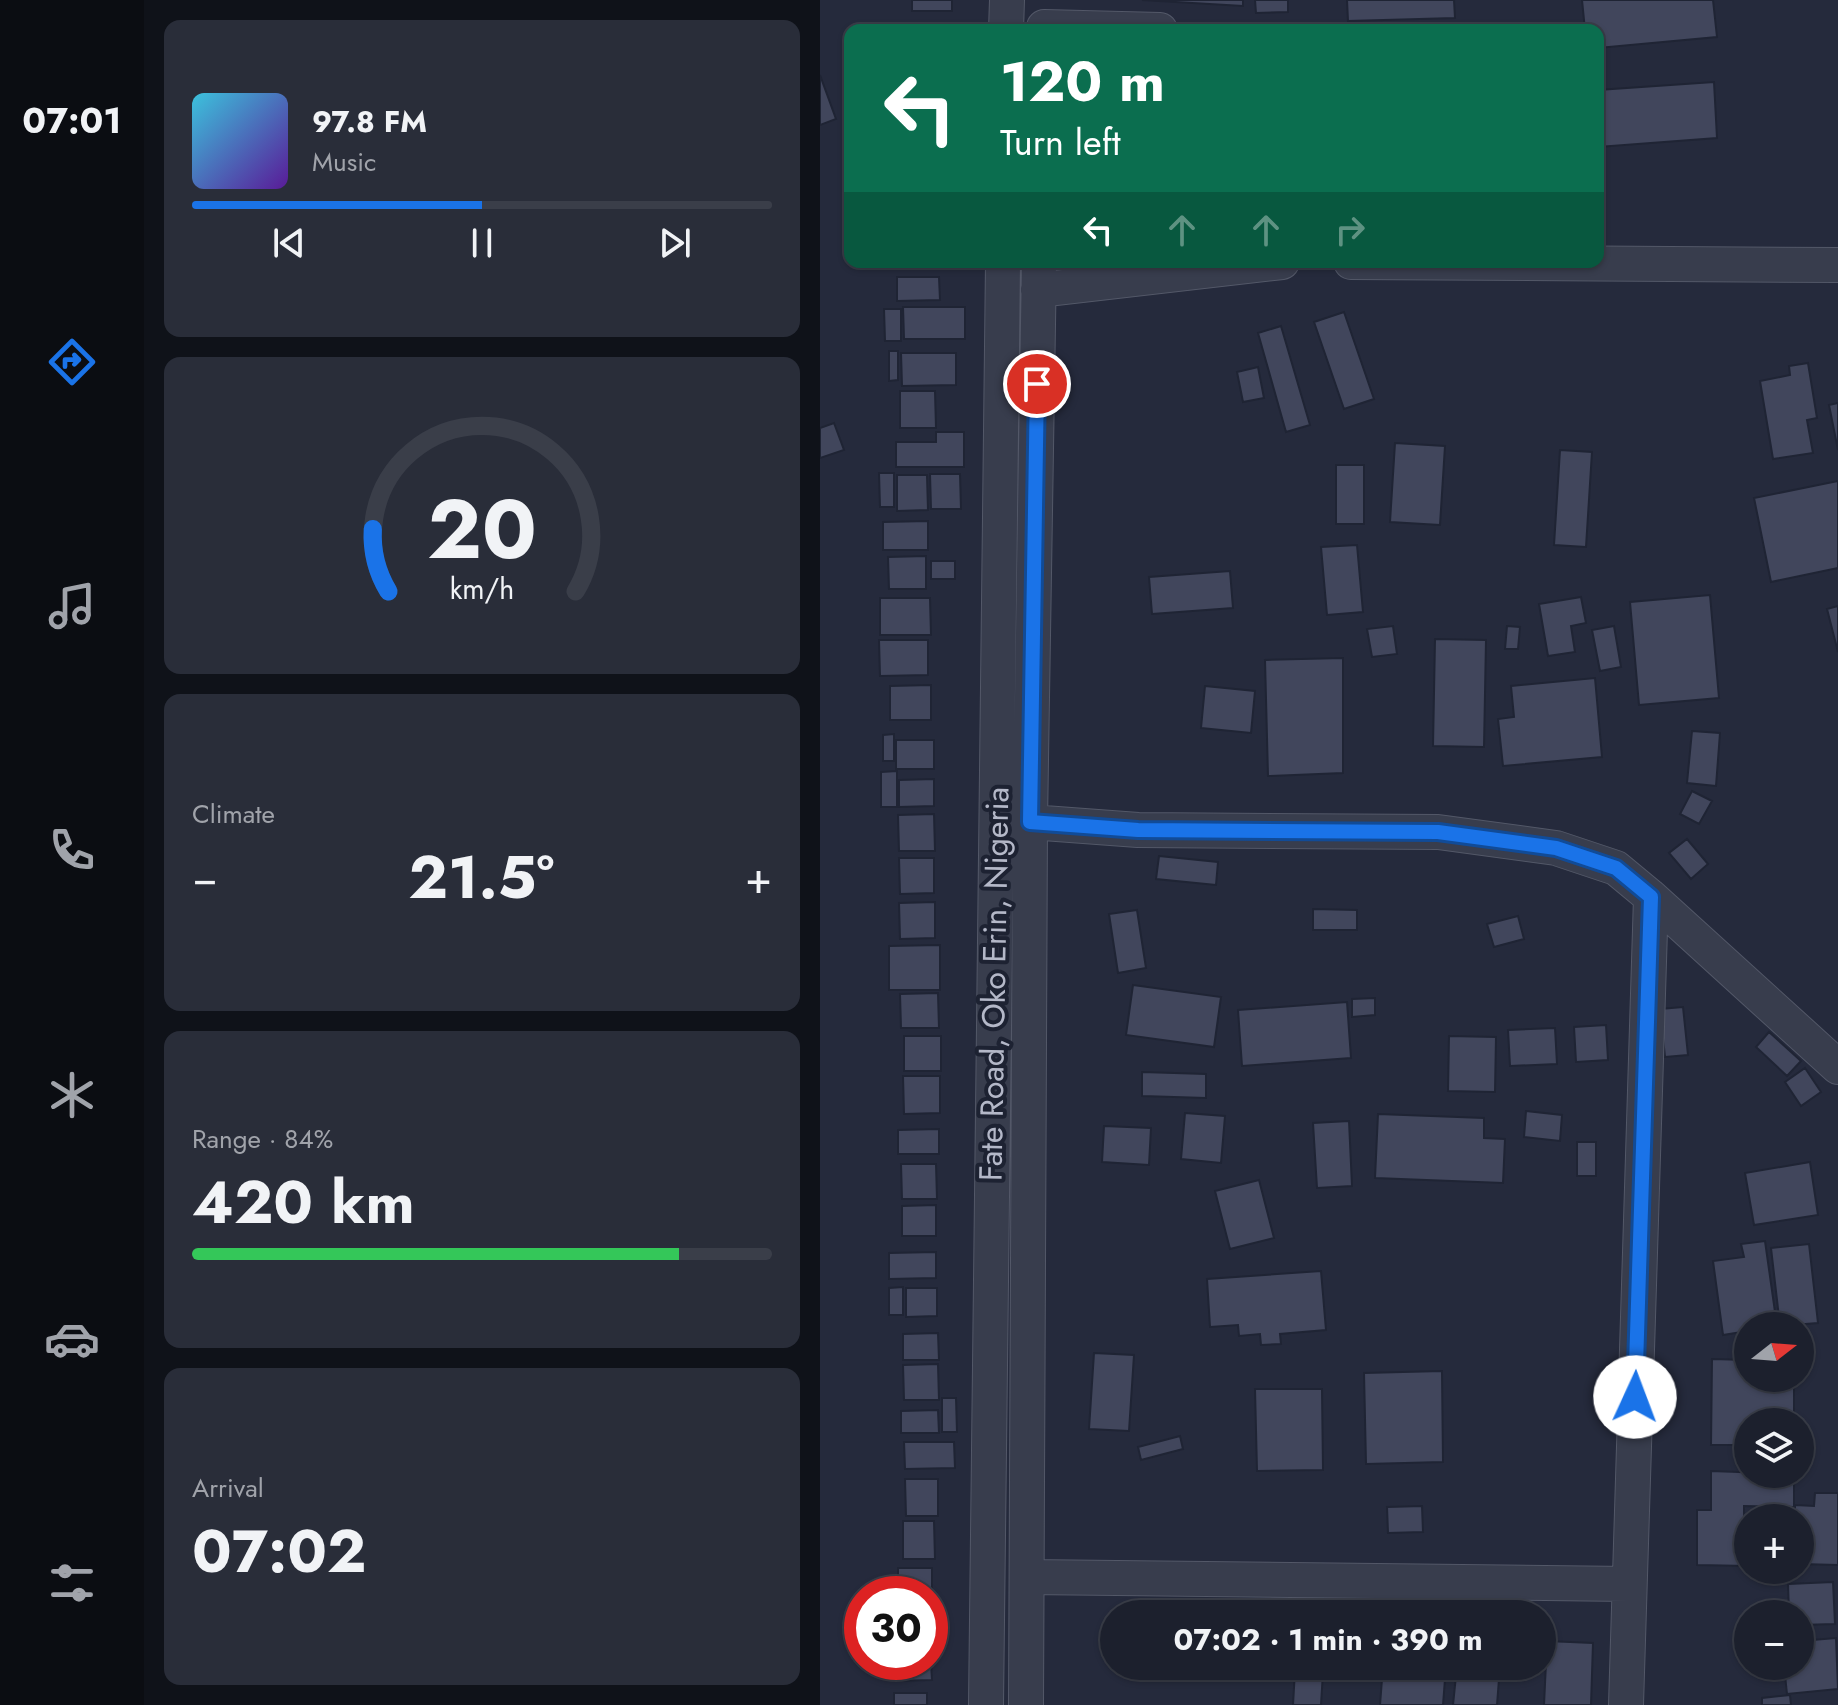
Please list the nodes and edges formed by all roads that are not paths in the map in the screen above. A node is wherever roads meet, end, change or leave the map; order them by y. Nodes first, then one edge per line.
1 (1007, 0) edge
2 (1044, 19) edge
3 (1006, 24) edge
4 (1097, 24) edge
5 (1604, 264) edge
6 (1838, 265) edge
7 (1003, 268) edge
8 (1177, 268) edge
9 (1038, 276) edge
10 (1030, 822) junction
11 (1651, 897) junction
12 (1838, 1067) edge
13 (1028, 1577) junction
14 (1628, 1584) junction
15 (986, 1705) edge
16 (1026, 1705) edge
17 (1626, 1705) edge

1 - 3 street
2 - 4 street
5 - 6 street
7 - 15 street, Fate Road, Oko Erin, Nigeria
8 - 9 street
9 - 10 street, Fate Road, Oko Erin, Nigeria
10 - 11 street
10 - 13 street, Fate Road, Oko Erin, Nigeria
11 - 12 street
11 - 14 street
13 - 14 street
13 - 16 street, Fate Road, Oko Erin, Nigeria
14 - 17 street

